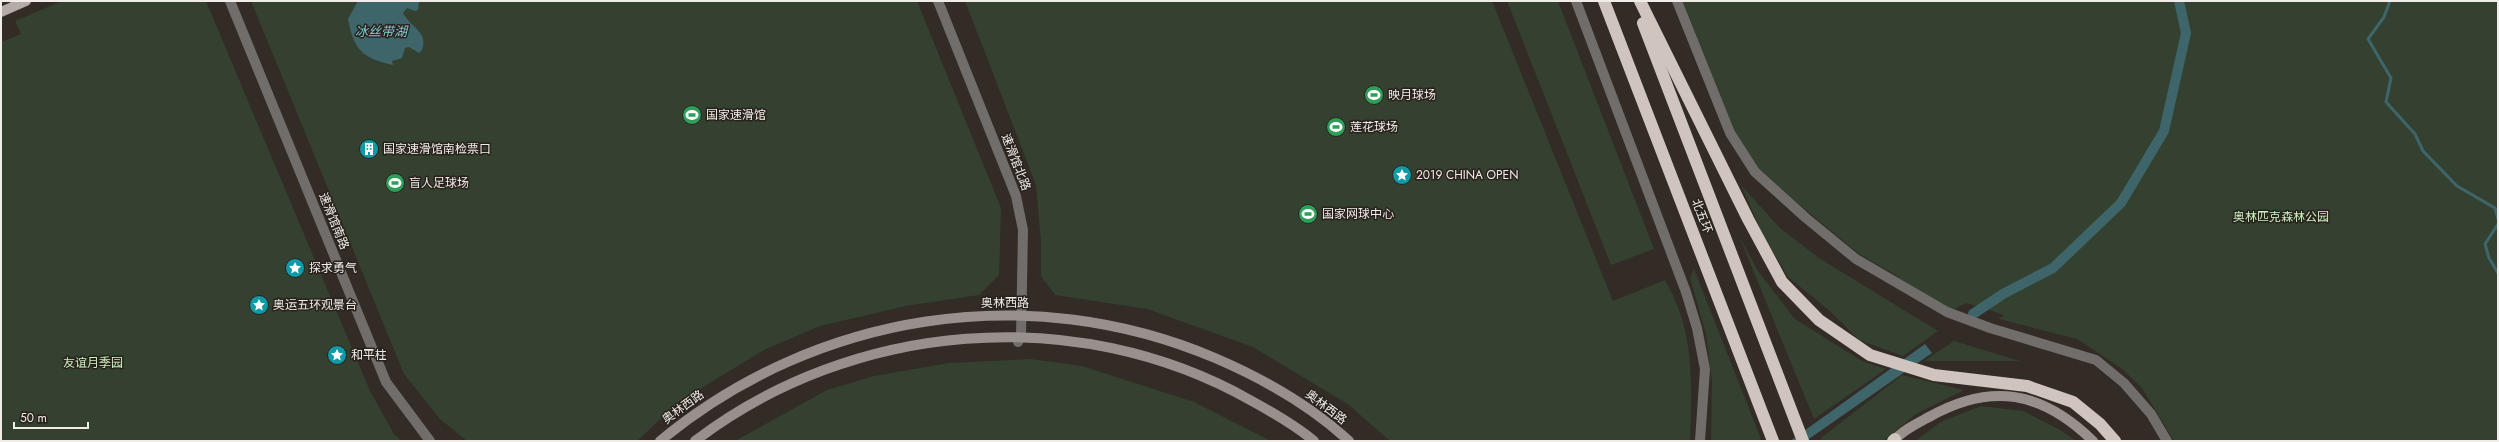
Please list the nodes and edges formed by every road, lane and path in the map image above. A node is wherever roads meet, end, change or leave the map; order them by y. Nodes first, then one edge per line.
1 (26, 1) edge
2 (230, 1) edge
3 (938, 1) edge
4 (1576, 1) edge
5 (1635, 1) edge
6 (1640, 1) edge
7 (1677, 1) edge
8 (1604, 3) edge
9 (1, 12) edge
10 (1022, 316) junction
11 (1019, 339) junction
12 (1894, 440) edge
13 (430, 441) edge
14 (660, 441) edge
15 (695, 441) edge
16 (1314, 441) edge
17 (1349, 441) edge
18 (1700, 441) edge
19 (1773, 441) edge
20 (1803, 441) edge
21 (2093, 441) edge
22 (2115, 441) edge
23 (2167, 441) edge

1 - 9 main road
2 - 13 street, 速滑馆南路
3 - 10 street, 速滑馆北路
4 - 18 street
5 - 20 highway, 北五环
6 - 22 highway
7 - 23 street
8 - 19 highway, 北五环
10 - 11 street, 速滑馆北路
10 - 14 main road, 奥林西路
10 - 17 main road, 奥林西路
11 - 15 main road
11 - 16 main road
12 - 21 main road

